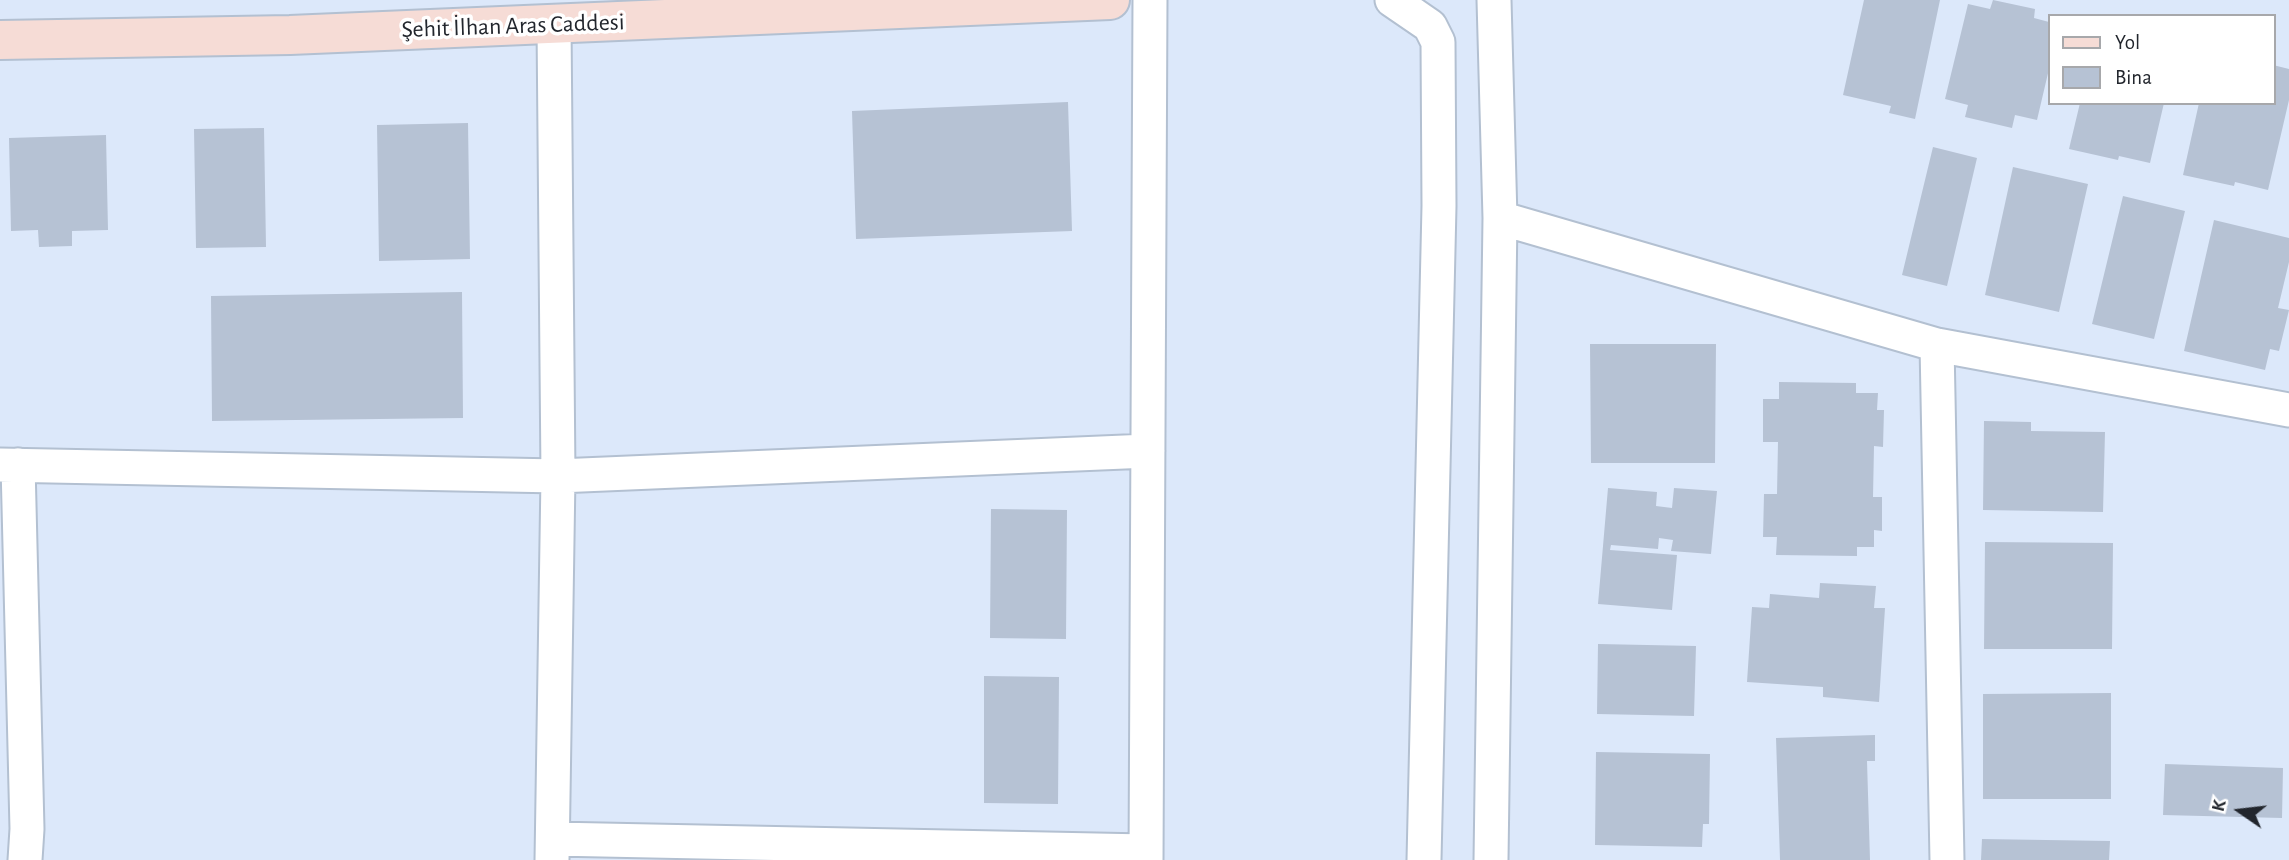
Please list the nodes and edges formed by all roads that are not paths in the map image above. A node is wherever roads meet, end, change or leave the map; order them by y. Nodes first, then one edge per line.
1 (1110, 0) edge
2 (1150, 0) edge
3 (1392, 0) edge
4 (1494, 0) edge
5 (554, 24) junction
6 (0, 40) edge
7 (1500, 218) junction
8 (1937, 345) junction
9 (2289, 410) edge
10 (1148, 451) junction
11 (9, 465) edge
12 (558, 476) junction
13 (553, 849) edge
14 (1146, 856) edge
15 (24, 860) edge
16 (1424, 860) edge
17 (1491, 860) edge
18 (1947, 860) edge

1 - 5 main road, Şehit İlhan Aras Caddesi
2 - 10 street
3 - 16 street
4 - 7 street
5 - 6 main road, Şehit İlhan Aras Caddesi
5 - 12 street
7 - 8 street
7 - 17 street
8 - 9 street
8 - 18 street
10 - 12 street
10 - 14 street
11 - 12 street
11 - 15 street
12 - 13 street
13 - 14 street

